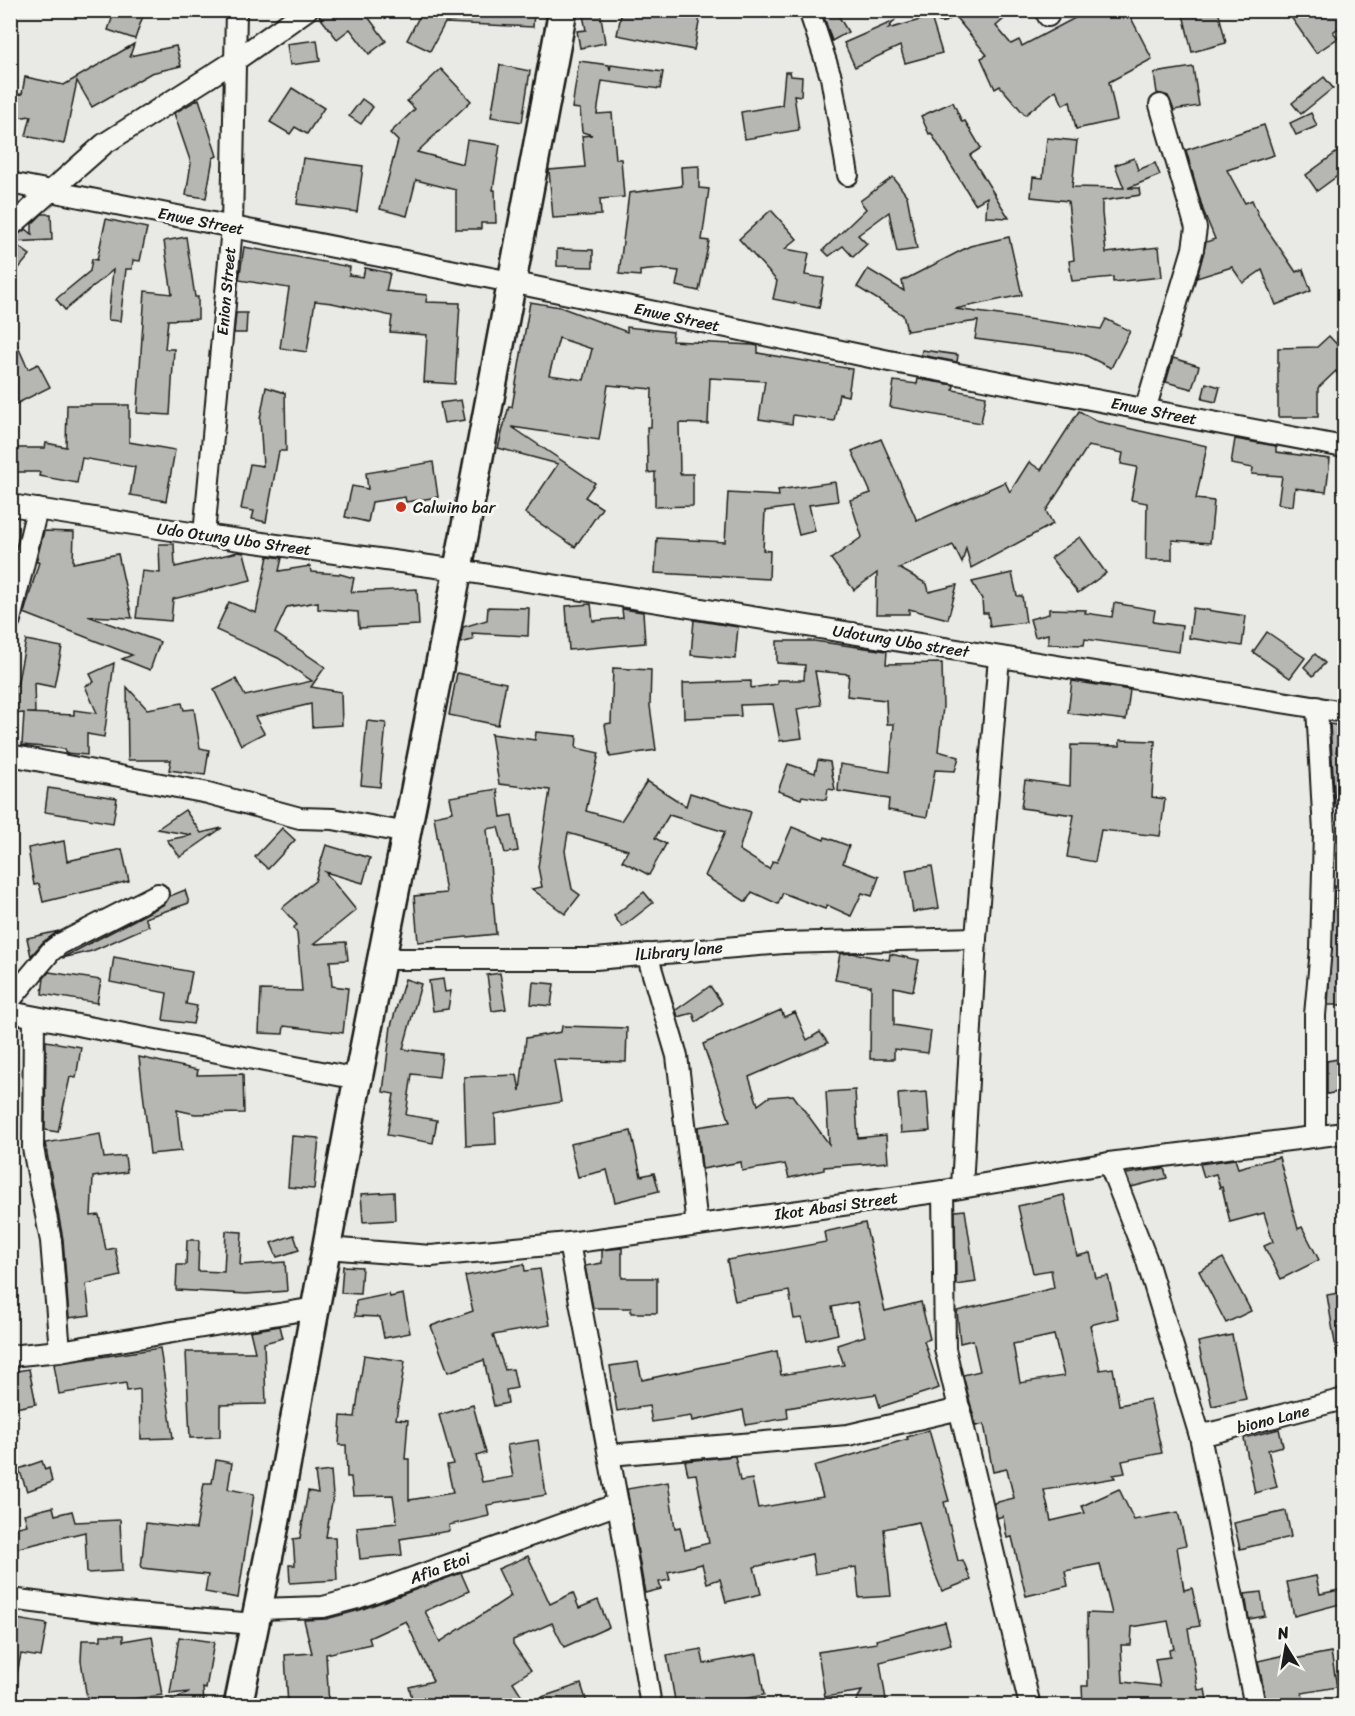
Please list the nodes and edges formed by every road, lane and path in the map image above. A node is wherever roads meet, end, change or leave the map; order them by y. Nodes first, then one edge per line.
1 (236, 10) edge
2 (307, 10) edge
3 (563, 10) edge
4 (809, 10) edge
5 (236, 60) junction
6 (1160, 105) dead end
7 (848, 176) dead end
8 (10, 183) edge
9 (49, 191) junction
10 (232, 227) junction
11 (10, 228) edge
12 (511, 282) junction
13 (1145, 410) junction
14 (1344, 447) edge
15 (10, 505) edge
16 (37, 509) junction
17 (204, 535) junction
18 (458, 570) junction
19 (10, 620) edge
20 (999, 657) junction
21 (1317, 707) junction
22 (1344, 712) edge
23 (10, 755) edge
24 (406, 833) junction
25 (158, 894) dead end
26 (976, 938) junction
27 (647, 954) junction
28 (381, 959) junction
29 (10, 1000) edge
30 (10, 1012) edge
31 (34, 1017) junction
32 (358, 1079) junction
33 (1344, 1132) edge
34 (1315, 1136) junction
35 (1109, 1163) junction
36 (962, 1187) junction
37 (943, 1191) junction
38 (697, 1225) junction
39 (569, 1243) junction
40 (326, 1248) junction
41 (315, 1308) junction
42 (60, 1351) junction
43 (10, 1356) edge
44 (1344, 1399) edge
45 (960, 1409) junction
46 (1200, 1436) junction
47 (609, 1455) junction
48 (618, 1504) junction
49 (10, 1599) edge
50 (256, 1616) junction
51 (238, 1706) edge
52 (651, 1706) edge
53 (1030, 1706) edge
54 (1255, 1706) edge

1 - 5 street, Enion Street
2 - 5 street
3 - 12 street
4 - 7 street
5 - 9 street
5 - 10 street, Enion Street
6 - 13 street
8 - 9 street, Enwe Street
9 - 10 street, Enwe Street
9 - 11 street
10 - 12 street, Enwe Street
10 - 17 street, Enion Street
12 - 13 street, Enwe Street
12 - 18 street
13 - 14 street, Enwe Street
15 - 16 street, Udo Otung Ubo Street
16 - 17 street, Udo Otung Ubo Street
16 - 19 street
17 - 18 street, Udo Otung Ubo Street
18 - 20 street, Udotung Ubo street
18 - 24 street
20 - 21 street, Udotung Ubo street
20 - 26 street
21 - 22 street, Udotung Ubo street
21 - 34 street
23 - 24 street
24 - 28 street
25 - 29 street
26 - 27 street, lLibrary lane
26 - 36 street
27 - 28 street, lLibrary lane
27 - 38 street
28 - 32 street
30 - 31 street
31 - 32 street
31 - 42 street
32 - 40 street
33 - 34 street, Ikot Abasi Street
34 - 35 street, Ikot Abasi Street
35 - 36 street, Ikot Abasi Street
35 - 46 street
36 - 37 street, Ikot Abasi Street
37 - 38 street, Ikot Abasi Street
37 - 45 street
38 - 39 street, Ikot Abasi Street
39 - 40 street, Ikot Abasi Street
39 - 47 street
40 - 41 street
41 - 42 street
41 - 50 street
42 - 43 street
44 - 46 street, biono Lane
45 - 47 street
45 - 53 street
46 - 54 street
47 - 48 street
48 - 50 street, Afia Etoi
48 - 52 street
49 - 50 street, Afia Etoi
50 - 51 street

